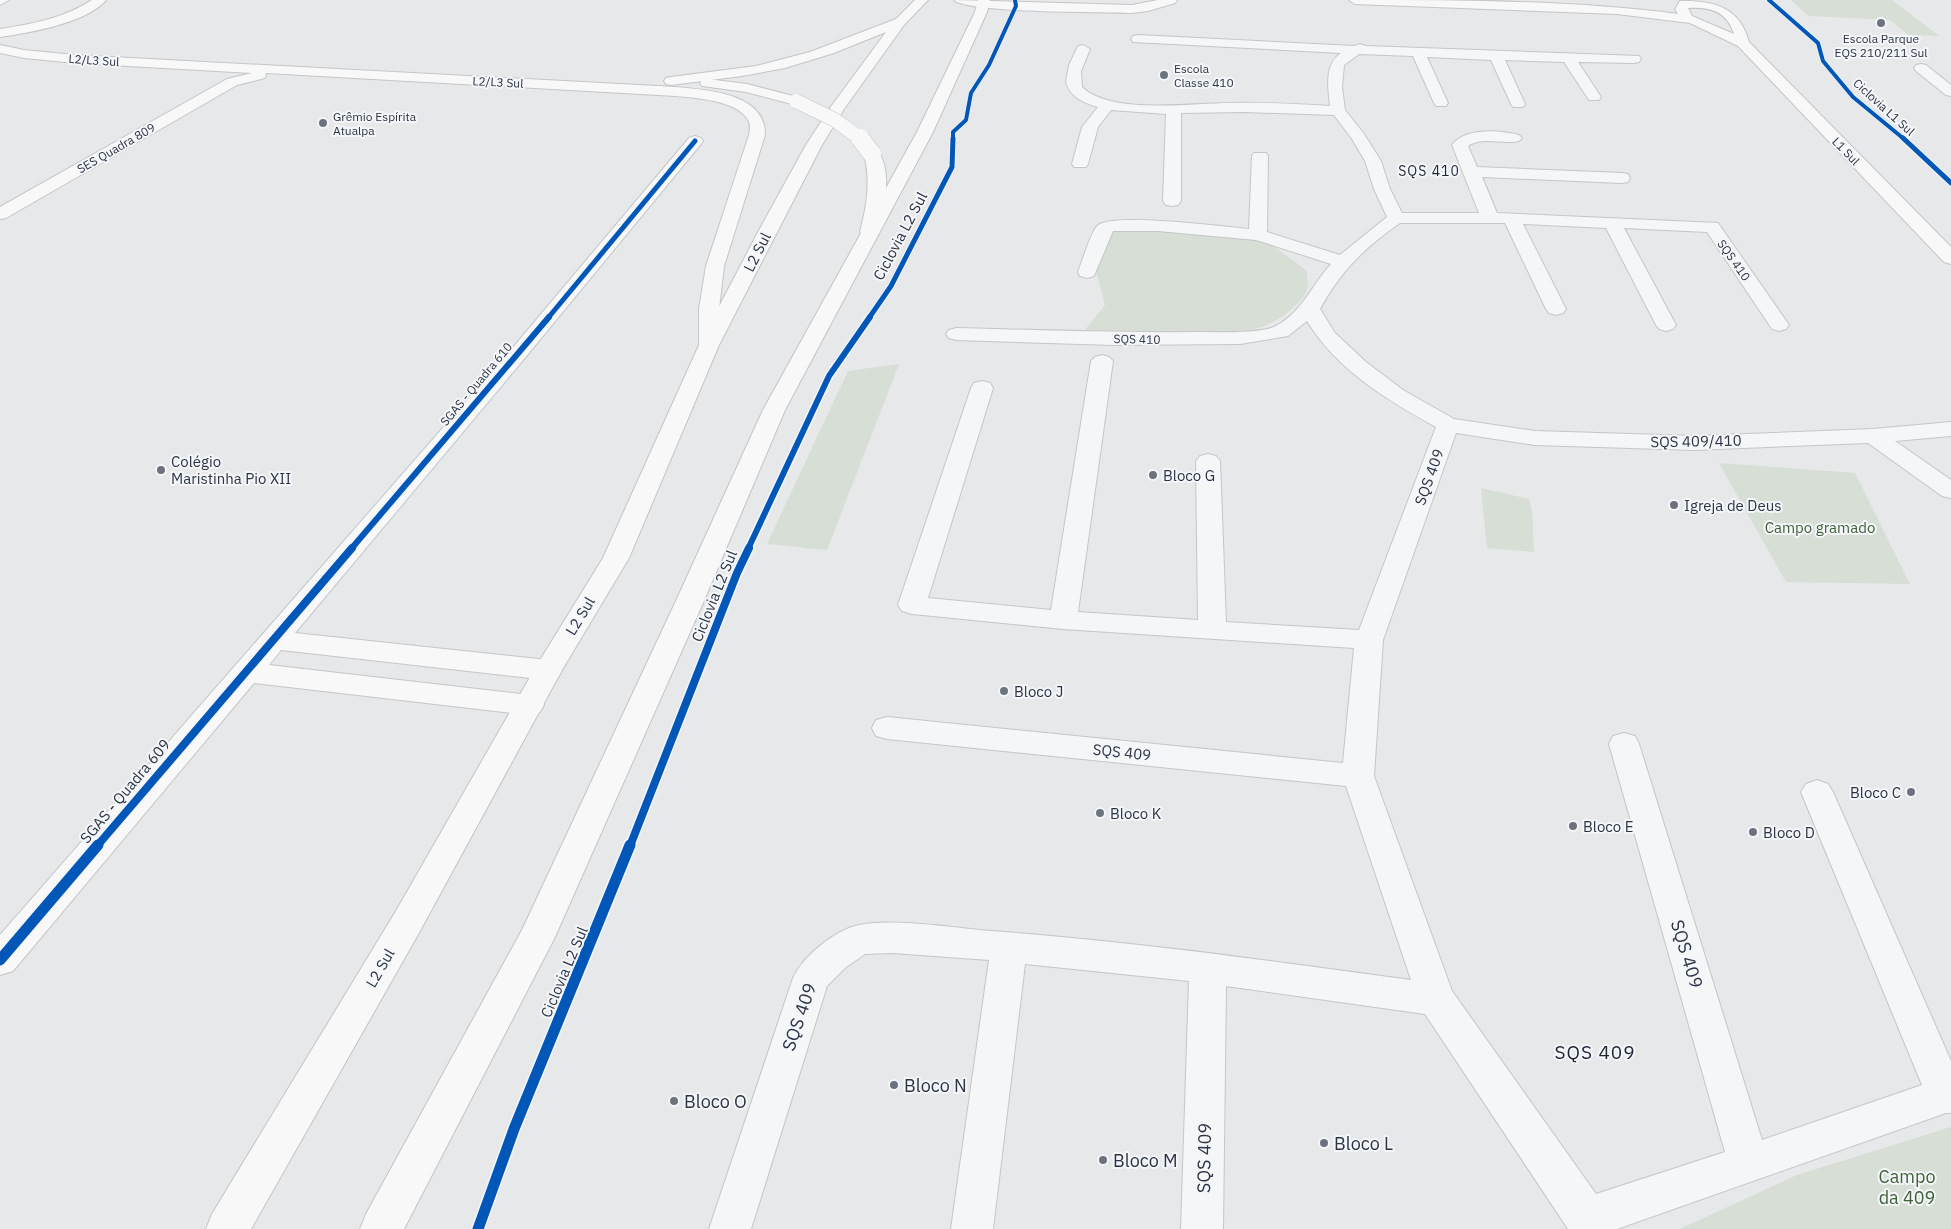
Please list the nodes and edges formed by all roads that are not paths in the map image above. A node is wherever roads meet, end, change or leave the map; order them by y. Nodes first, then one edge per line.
1 (922, 0) edge
2 (960, 0) edge
3 (1355, 0) edge
4 (1165, 1) edge
5 (105, 2) edge
6 (983, 2) edge
7 (1715, 2) edge
8 (1684, 4) edge
9 (1617, 10) junction
10 (1693, 20) junction
11 (900, 22) junction
12 (1739, 31) junction
13 (0, 33) edge
14 (1138, 39) dead end
15 (0, 40) edge
16 (47, 41) junction
17 (1430, 41) dead end
18 (0, 49) edge
19 (1083, 49) dead end
20 (1356, 50) junction
21 (1418, 52) junction
22 (24, 54) junction
23 (1496, 56) junction
24 (0, 57) edge
25 (1568, 58) junction
26 (1634, 59) dead end
27 (1921, 68) dead end
28 (233, 75) junction
29 (671, 81) junction
30 (1951, 92) edge
31 (1594, 98) dead end
32 (1441, 103) dead end
33 (1518, 104) dead end
34 (1107, 105) junction
35 (1174, 109) junction
36 (1338, 112) junction
37 (1514, 138) dead end
38 (695, 141) dead end
39 (1260, 156) dead end
40 (1080, 164) dead end
41 (1471, 172) junction
42 (1622, 178) dead end
43 (1172, 201) dead end
44 (0, 214) edge
45 (1396, 218) junction
46 (1490, 218) junction
47 (1511, 218) junction
48 (1612, 222) junction
49 (869, 232) junction
50 (1258, 235) junction
51 (1951, 258) edge
52 (1343, 262) junction
53 (1087, 272) dead end
54 (1556, 308) dead end
55 (1310, 309) junction
56 (1666, 325) dead end
57 (1779, 325) dead end
58 (956, 334) dead end
59 (709, 345) junction
60 (1102, 361) dead end
61 (982, 388) dead end
62 (1448, 426) junction
63 (1949, 431) edge
64 (1873, 436) junction
65 (1208, 461) dead end
66 (1951, 491) edge
67 (1062, 620) junction
68 (1212, 630) junction
69 (273, 640) junction
70 (1369, 640) junction
71 (548, 670) junction
72 (246, 672) junction
73 (529, 705) junction
74 (887, 728) dead end
75 (1624, 744) dead end
76 (1358, 776) junction
77 (1817, 792) dead end
78 (1009, 947) junction
79 (0, 960) edge
80 (1208, 968) junction
81 (1436, 999) junction
82 (1949, 1095) edge
83 (1749, 1164) junction
84 (1588, 1223) edge
85 (227, 1229) edge
86 (381, 1229) edge
87 (730, 1229) edge
88 (972, 1229) edge
89 (1202, 1229) edge

1 - 11 main road, L2 Sul
2 - 6 main road
3 - 9 main road
4 - 6 main road
5 - 13 main road
5 - 16 main road
6 - 49 main road
7 - 8 main road
7 - 12 main road
8 - 9 main road
8 - 10 main road
9 - 10 main road
10 - 12 main road, L1 Sul
10 - 12 main road
11 - 29 main road
11 - 59 main road, L2 Sul
12 - 51 main road, L1 Sul
14 - 20 street
15 - 16 main road, L2/L3 Sul
16 - 29 main road, L2/L3 Sul
17 - 20 street
18 - 22 main road, L2/L3 Sul
19 - 34 street
20 - 21 street
20 - 36 street
21 - 23 street
21 - 32 street
22 - 24 main road
22 - 28 main road, L2/L3 Sul
23 - 25 street
23 - 33 street
25 - 26 street
25 - 31 street
27 - 30 street
28 - 44 main road, SES Quadra 809
28 - 59 main road, L2/L3 Sul
29 - 49 main road, L2/L3 Sul, bridge
34 - 35 street
34 - 40 street
35 - 36 street
35 - 43 street
36 - 45 street
37 - 41 street
38 - 69 main road, SGAS - Quadra 610
39 - 50 street
41 - 42 street
41 - 46 street
45 - 46 street, SQS 410
45 - 52 street, SQS 410
46 - 47 street, SQS 410
47 - 48 street, SQS 410
47 - 54 street
48 - 56 street
48 - 57 street, SQS 410
49 - 86 main road
50 - 52 street
50 - 53 street
52 - 55 street, SQS 410
55 - 58 street, SQS 410
55 - 62 street
59 - 71 main road, L2 Sul
60 - 67 street
61 - 67 street
62 - 64 street, SQS 409/410
62 - 70 street, SQS 409
63 - 64 street, SQS 409/410
64 - 66 street
65 - 68 street
67 - 68 street
68 - 70 street
69 - 71 main road
69 - 72 main road, SGAS - Quadra 609
70 - 76 street, SQS 409
71 - 73 main road, L2 Sul
72 - 73 main road
72 - 79 main road, SGAS - Quadra 609
73 - 85 main road, L2 Sul
74 - 76 street, SQS 409
75 - 83 street, SQS 409
76 - 81 street, SQS 409
77 - 82 street, SQS 409
78 - 80 street, SQS 409
78 - 87 street, SQS 409
78 - 88 street
80 - 81 street, SQS 409
80 - 89 street, SQS 409
81 - 84 street, SQS 409
82 - 83 street, SQS 409
83 - 84 street, SQS 409

